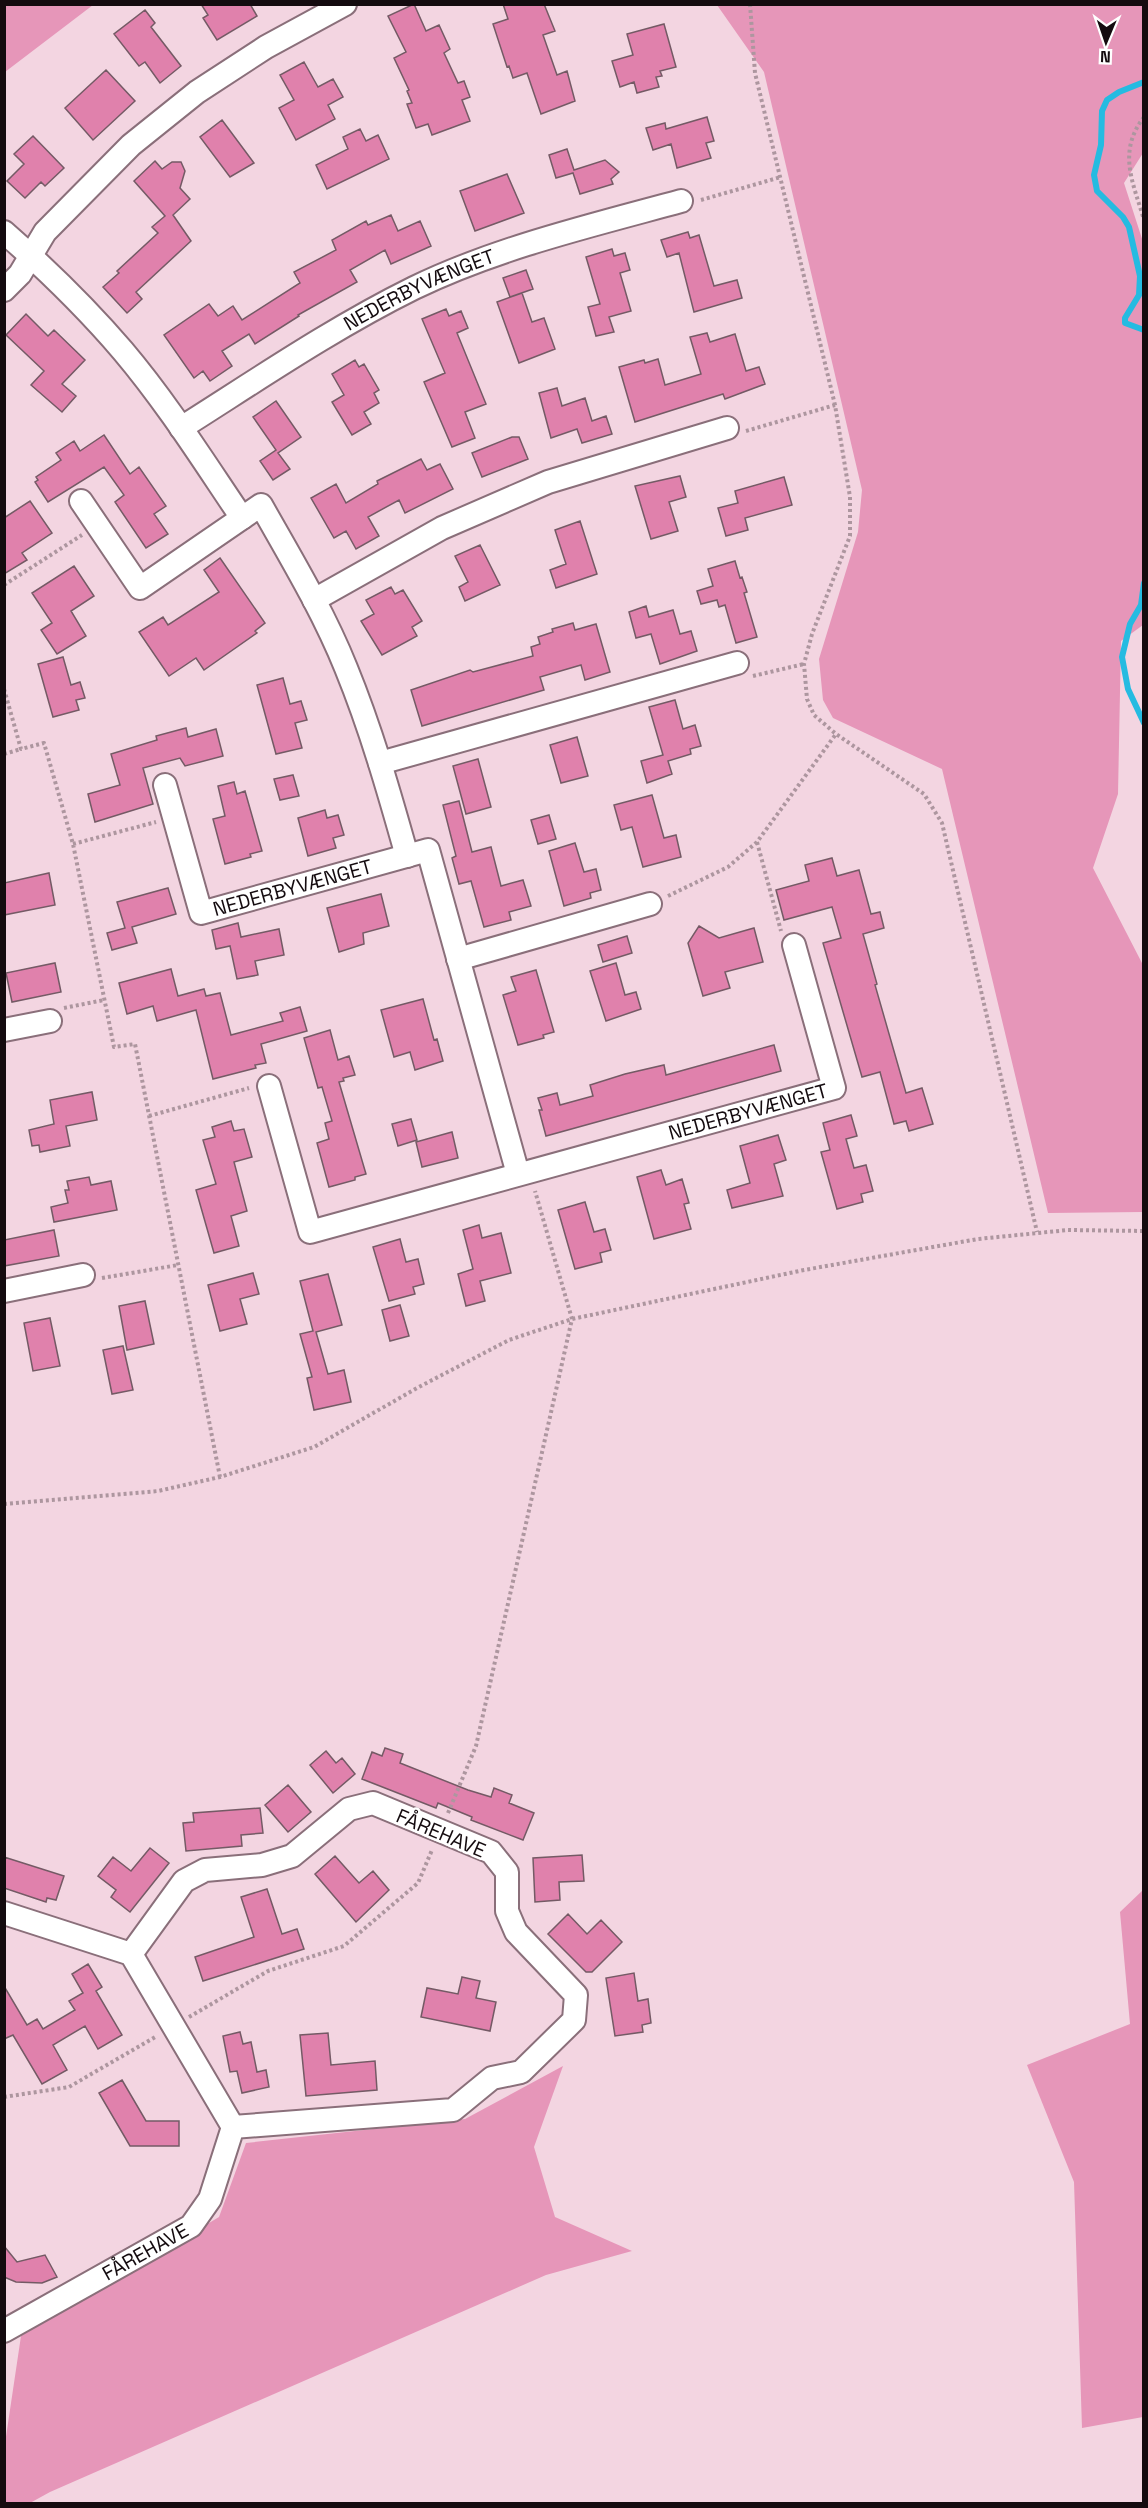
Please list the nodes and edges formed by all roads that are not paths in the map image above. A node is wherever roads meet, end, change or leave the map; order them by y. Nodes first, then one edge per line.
1 (345, 4) edge
2 (681, 201) road end
3 (4, 232) edge
4 (31, 256) junction
5 (4, 290) edge
6 (181, 428) junction
7 (727, 428) road end
8 (81, 501) dead end
9 (242, 518) junction
10 (314, 600) junction
11 (737, 663) road end
12 (380, 763) junction
13 (165, 785) dead end
14 (407, 856) junction
15 (650, 904) road end
16 (794, 945) road end
17 (458, 959) junction
18 (50, 1021) road end
19 (4, 1030) edge
20 (269, 1086) road end
21 (524, 1173) junction
22 (83, 1275) road end
23 (4, 1291) edge
24 (4, 1913) edge
25 (131, 1954) junction
26 (233, 2127) junction
27 (4, 2331) edge

1 - 4 street
2 - 6 street, NEDERBYVÆNGET
3 - 4 street
4 - 5 street
4 - 6 street
6 - 9 street
7 - 10 street
8 - 9 street
9 - 10 street
10 - 12 street
11 - 12 street
12 - 14 street
13 - 14 street, NEDERBYVÆNGET
14 - 17 street, NEDERBYVÆNGET
15 - 17 street
16 - 21 street, NEDERBYVÆNGET
17 - 21 street, NEDERBYVÆNGET
18 - 19 street
20 - 21 street, NEDERBYVÆNGET
22 - 23 street
24 - 25 street
25 - 26 street
25 - 26 street, FÅREHAVE
26 - 27 street, FÅREHAVE

